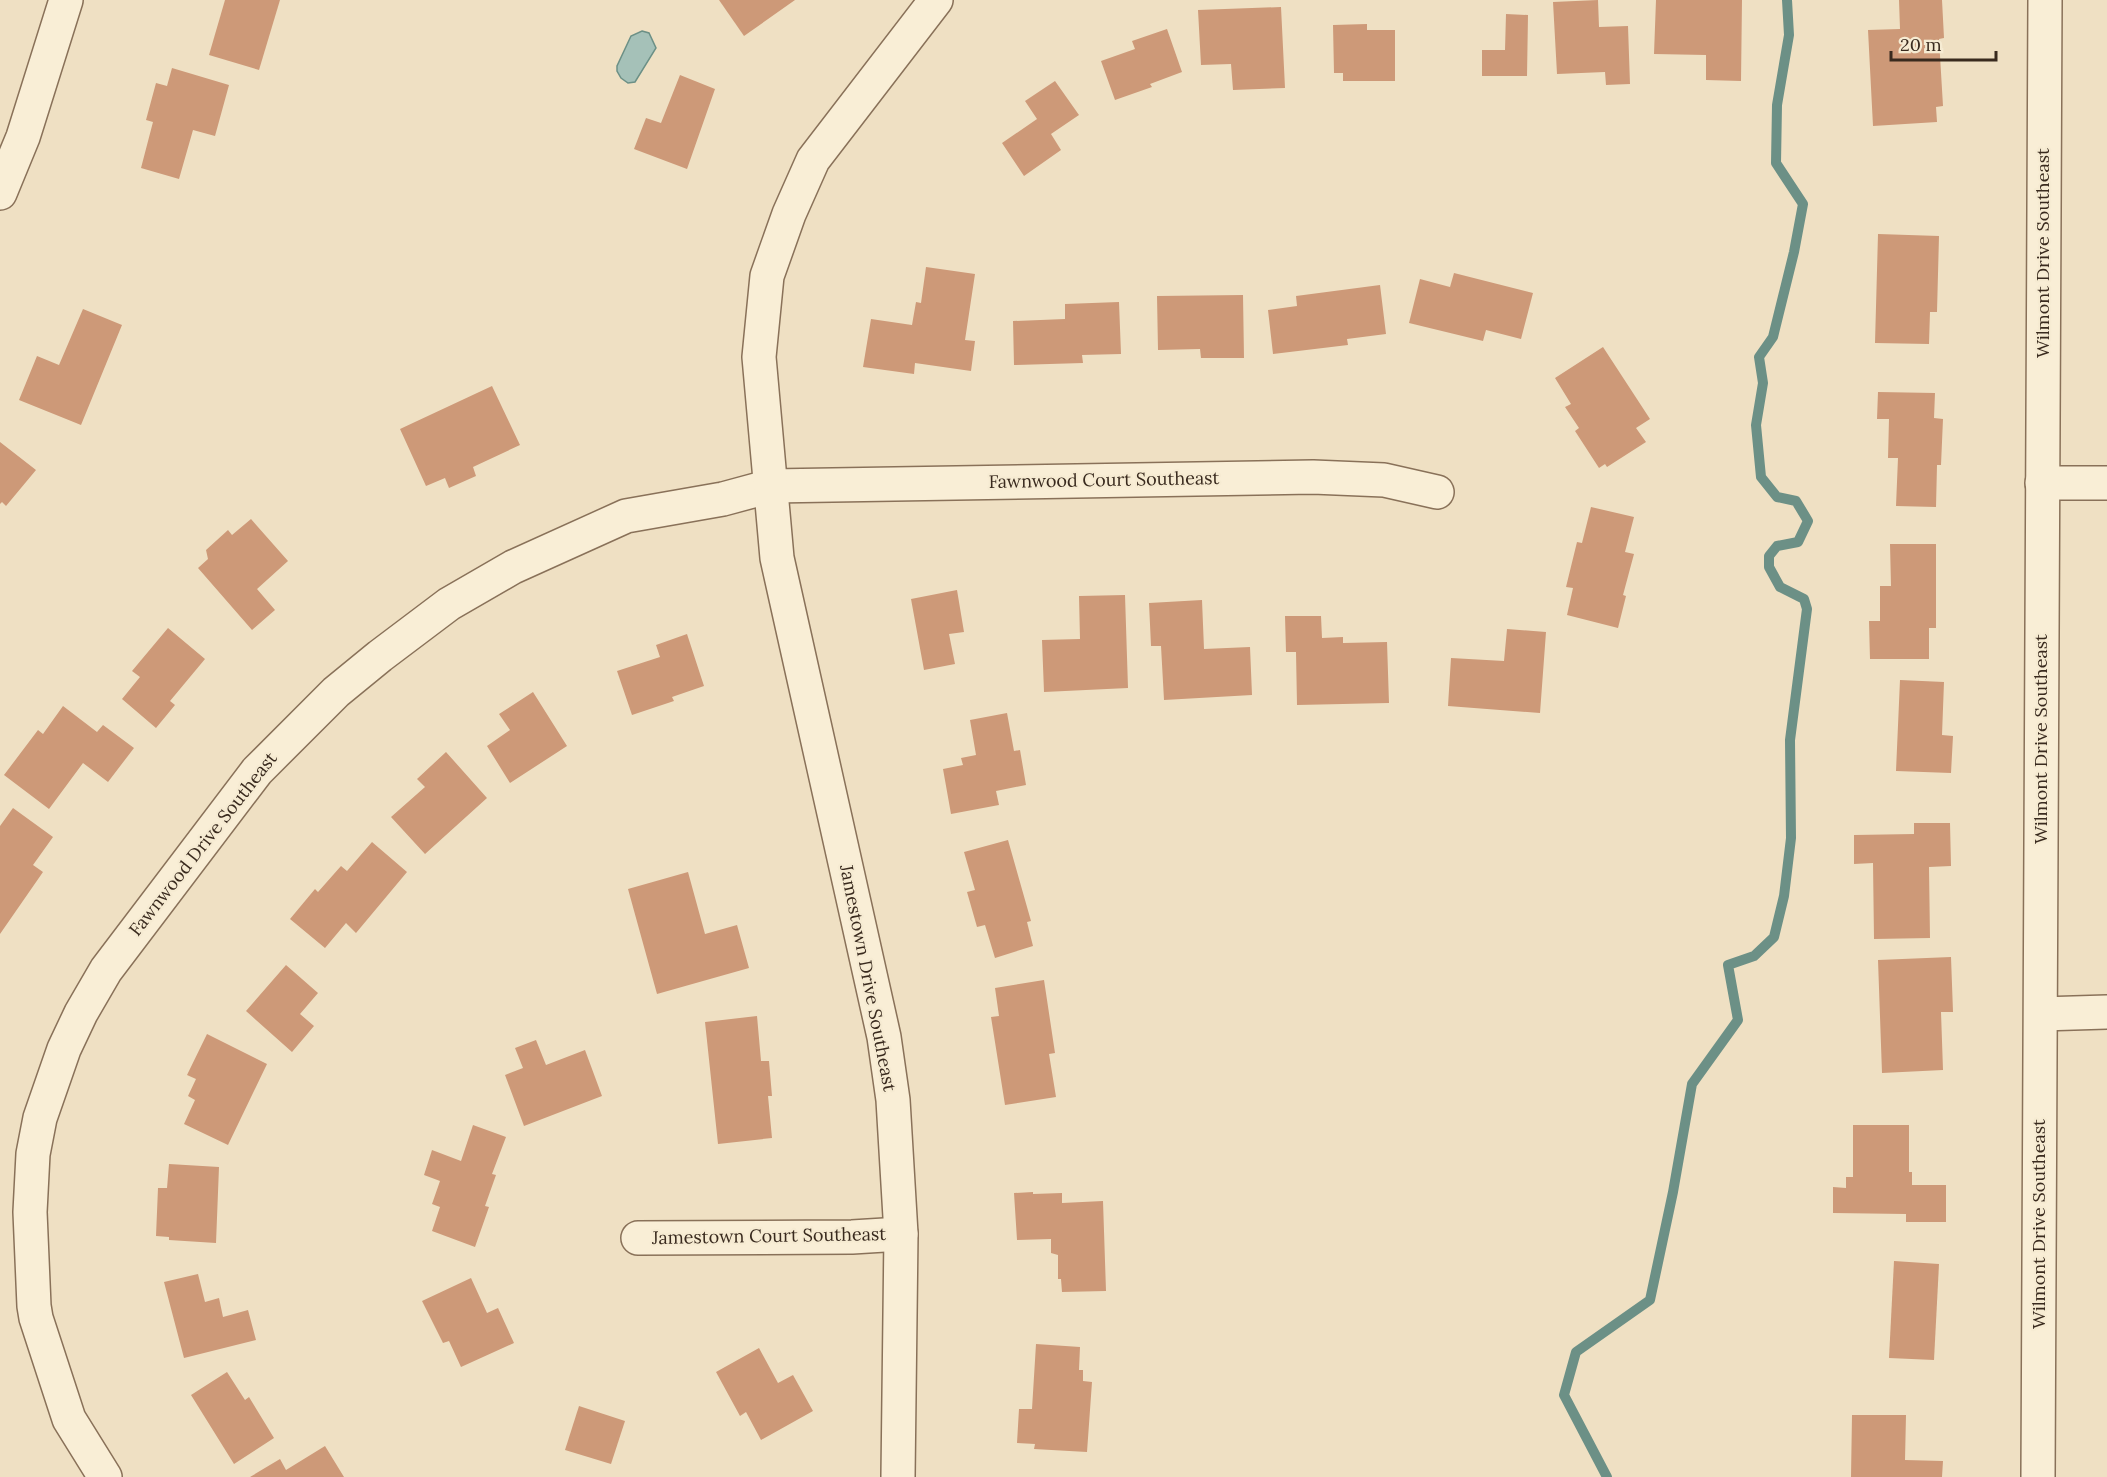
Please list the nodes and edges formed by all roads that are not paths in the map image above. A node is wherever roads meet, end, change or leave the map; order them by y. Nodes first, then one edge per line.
1 (936, 0) edge
2 (2045, 0) edge
3 (64, 1) edge
4 (0, 193) edge
5 (2042, 483) junction
6 (2107, 483) edge
7 (771, 486) junction
8 (1437, 492) dead end
9 (2107, 1012) edge
10 (2041, 1014) junction
11 (901, 1233) junction
12 (638, 1238) dead end
13 (105, 1477) edge
14 (898, 1477) edge
15 (2038, 1477) edge

1 - 7 street
2 - 5 street, Wilmont Drive Southeast
3 - 4 street
5 - 6 street
5 - 10 street, Wilmont Drive Southeast
7 - 8 street, Fawnwood Court Southeast
7 - 11 street, Jamestown Drive Southeast
7 - 13 street, Fawnwood Drive Southeast
9 - 10 street
10 - 15 street, Wilmont Drive Southeast
11 - 12 street, Jamestown Court Southeast
11 - 14 street, Jamestown Drive Southeast

